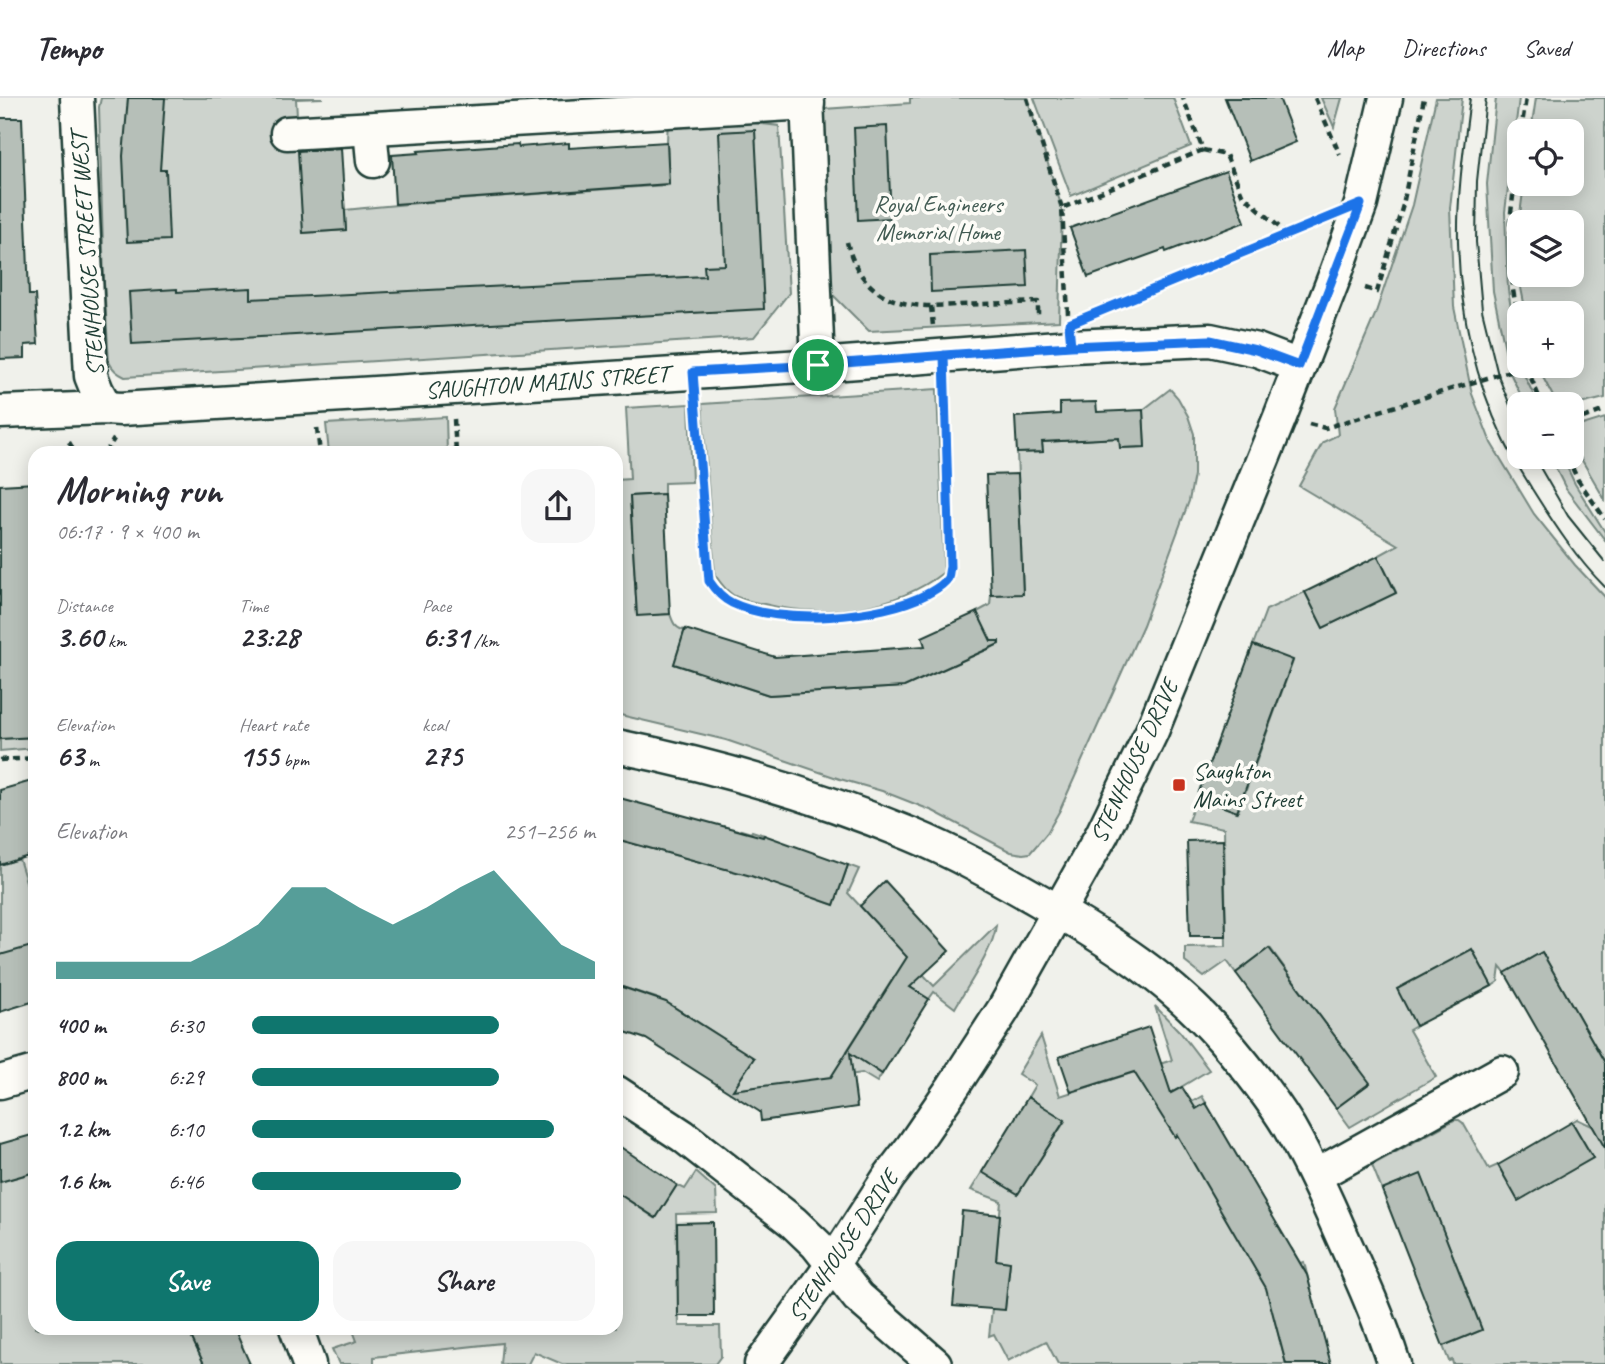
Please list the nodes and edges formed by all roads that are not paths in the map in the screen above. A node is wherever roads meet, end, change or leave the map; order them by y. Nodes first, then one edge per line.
1 (77, 98) edge
2 (1386, 98) edge
3 (807, 101) edge
4 (370, 129) junction
5 (287, 133) dead end
6 (373, 161) dead end
7 (818, 365) junction
8 (1299, 366) junction
9 (106, 408) junction
10 (0, 412) edge
11 (623, 747) edge
12 (1060, 912) junction
13 (1502, 1072) dead end
14 (28, 1074) edge
15 (0, 1082) edge
16 (623, 1097) edge
17 (1315, 1177) junction
18 (832, 1265) junction
19 (299, 1335) edge
20 (309, 1364) edge
21 (761, 1364) edge
22 (935, 1364) edge
23 (1394, 1364) edge

1 - 9 street, STENHOUSE STREET WEST
2 - 8 street, STENHOUSE DRIVE
3 - 4 street
3 - 7 street
4 - 5 street
4 - 6 street
7 - 8 street, SAUGHTON MAINS STREET
7 - 9 street, SAUGHTON MAINS STREET
8 - 12 street, STENHOUSE DRIVE
9 - 10 street, SAUGHTON MAINS STREET
11 - 12 street
12 - 17 street
12 - 18 street, STENHOUSE DRIVE
13 - 17 street
14 - 15 street
16 - 18 street
17 - 23 street
18 - 21 street, STENHOUSE DRIVE
18 - 22 street
19 - 20 street

